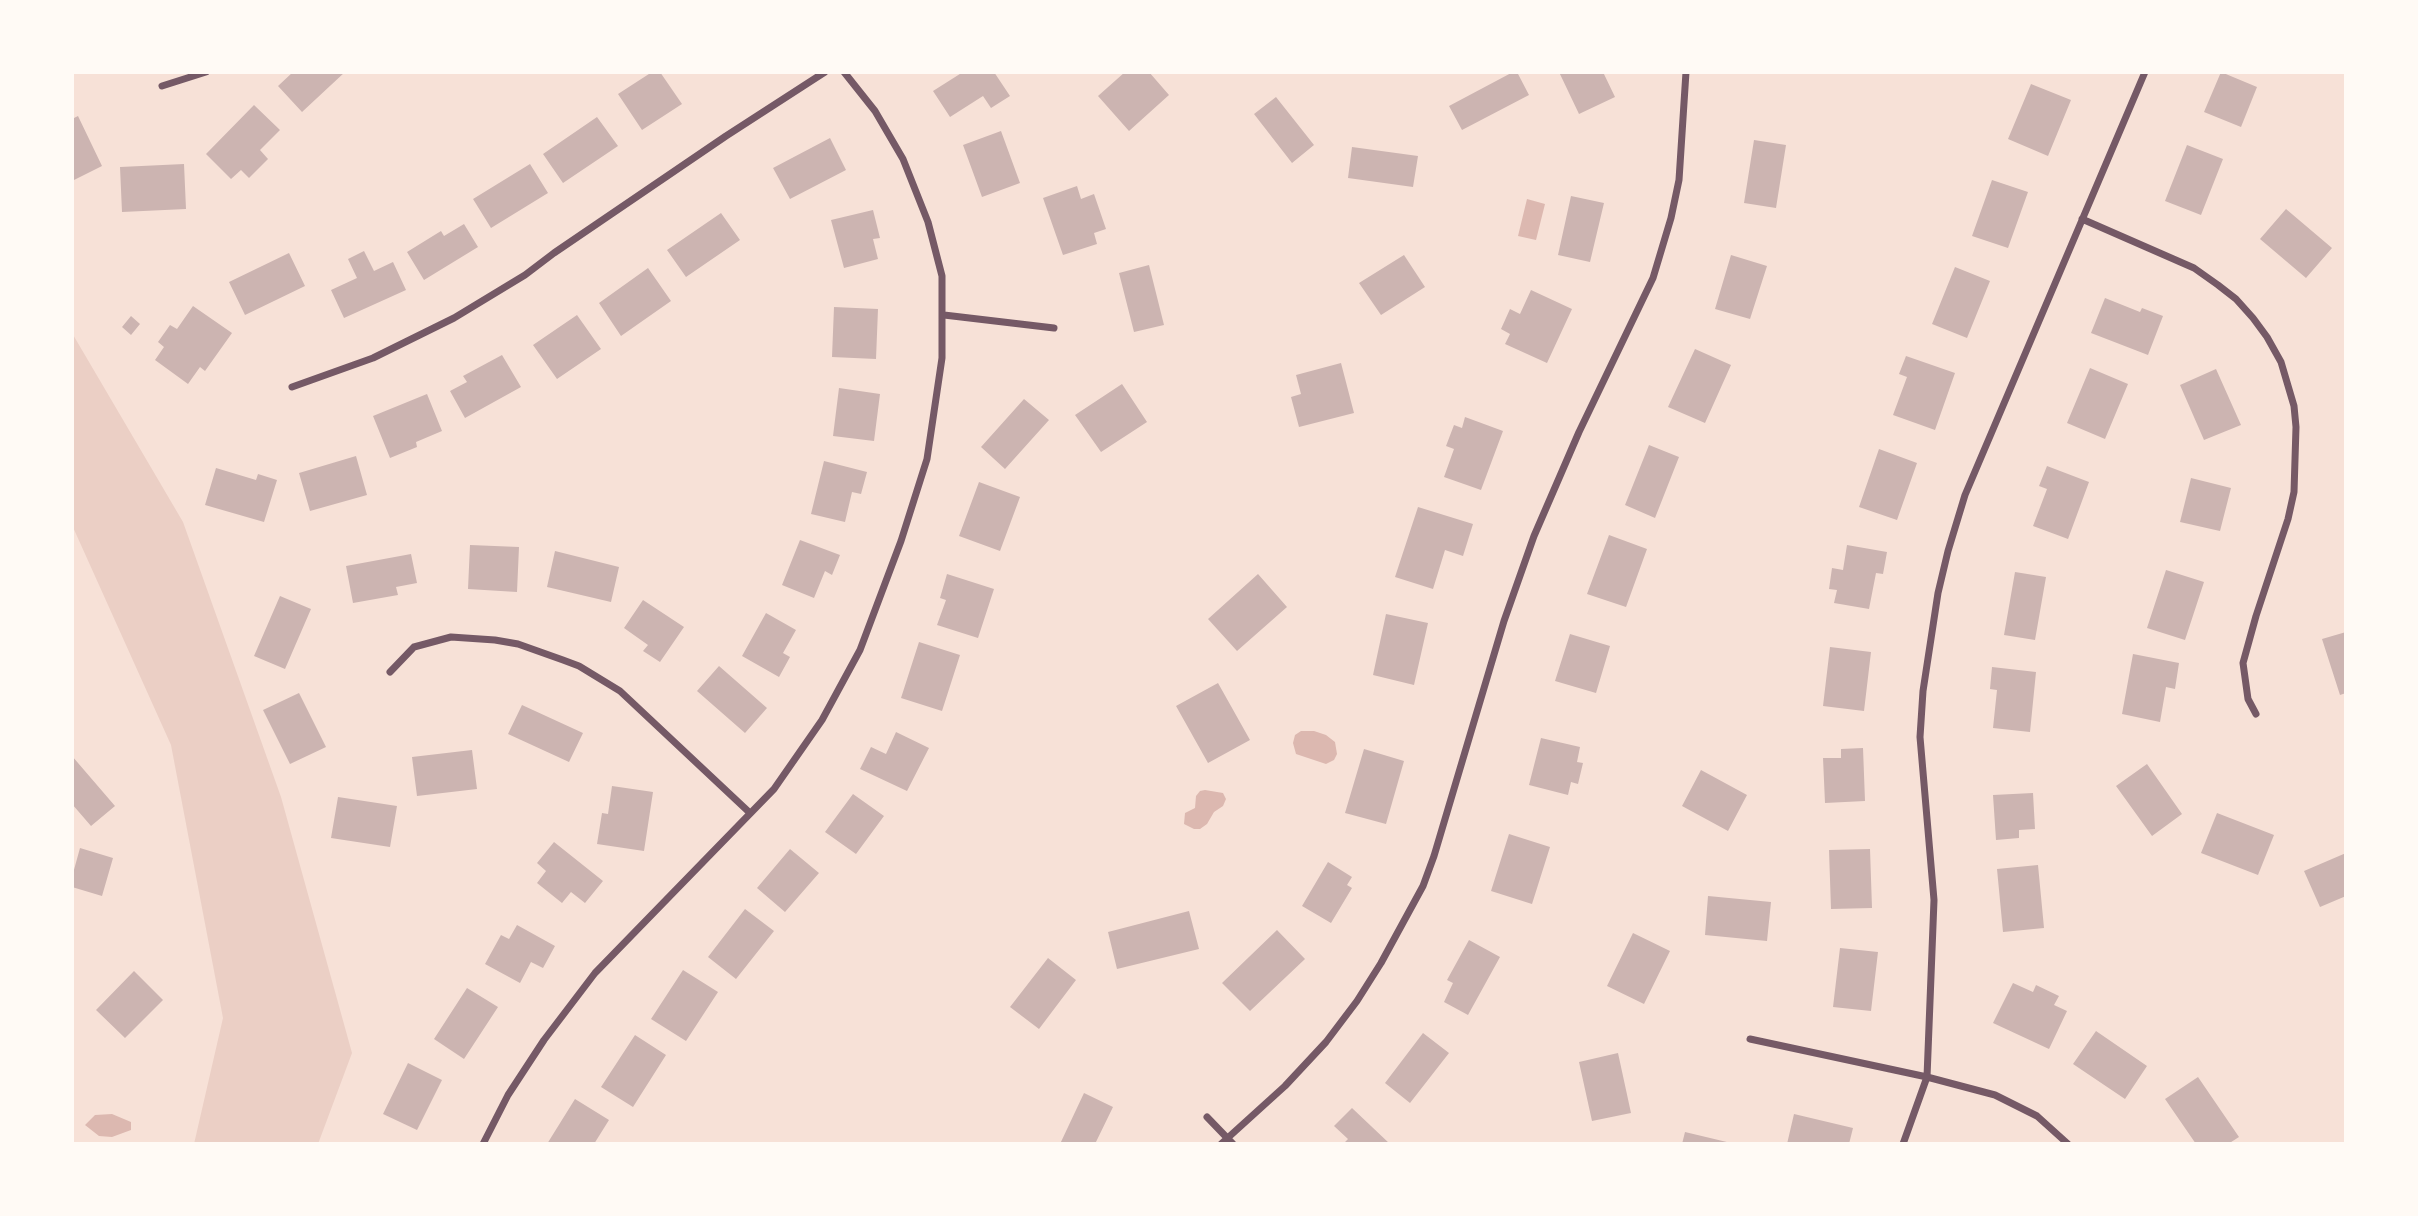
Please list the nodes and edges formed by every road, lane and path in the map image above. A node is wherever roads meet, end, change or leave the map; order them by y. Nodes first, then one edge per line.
1 (206, 72) edge
2 (825, 72) edge
3 (844, 72) edge
4 (1686, 72) edge
5 (2145, 72) edge
6 (162, 86) dead end
7 (2082, 219) junction
8 (944, 315) junction
9 (1054, 328) dead end
10 (292, 387) dead end
11 (390, 672) dead end
12 (2256, 714) dead end
13 (750, 813) junction
14 (1750, 1039) dead end
15 (1927, 1077) junction
16 (1207, 1117) dead end
17 (1231, 1141) edge
18 (483, 1144) edge
19 (1221, 1144) edge
20 (1903, 1144) edge
21 (2068, 1144) edge

1 - 6 street
2 - 10 street
3 - 8 street
4 - 17 street
5 - 7 street
7 - 12 street
7 - 15 street
8 - 9 street
8 - 13 street
11 - 13 street
13 - 18 street
14 - 15 street
15 - 20 street
15 - 21 street
16 - 17 street
17 - 19 street

